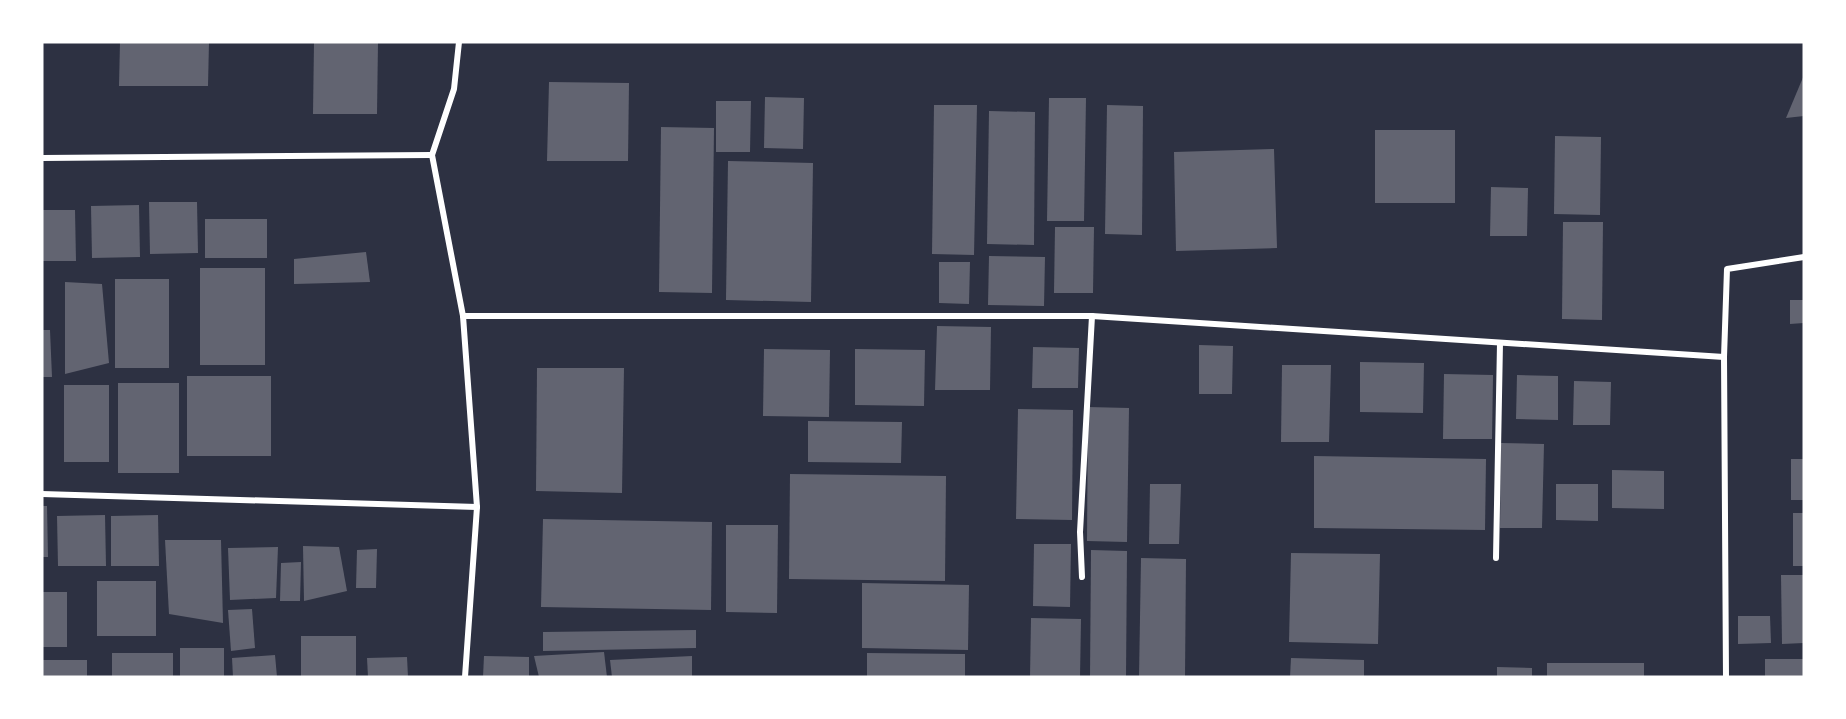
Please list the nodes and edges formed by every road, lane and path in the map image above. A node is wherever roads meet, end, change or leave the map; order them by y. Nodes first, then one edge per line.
1 (459, 42) edge
2 (432, 155) junction
3 (42, 158) edge
4 (1804, 257) edge
5 (463, 316) junction
6 (1092, 316) junction
7 (1500, 343) junction
8 (1724, 357) junction
9 (42, 494) edge
10 (477, 507) junction
11 (1496, 558) dead end
12 (1082, 577) dead end
13 (465, 677) edge
14 (1726, 677) edge

1 - 2 street
2 - 3 street
2 - 5 street
4 - 8 street
5 - 6 street
5 - 10 street
6 - 7 street
6 - 12 street
7 - 8 street
7 - 11 street
8 - 14 street
9 - 10 street
10 - 13 street

